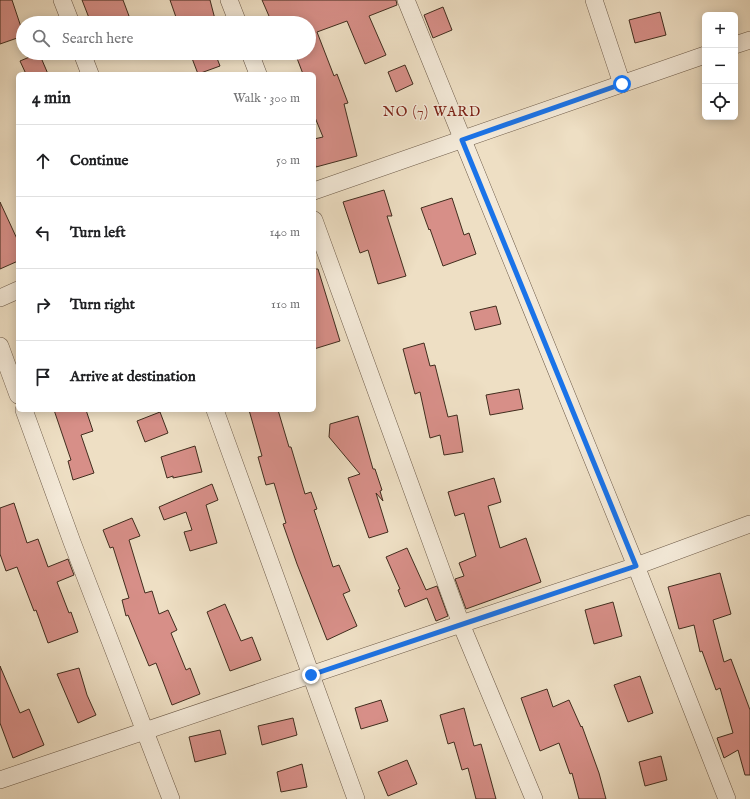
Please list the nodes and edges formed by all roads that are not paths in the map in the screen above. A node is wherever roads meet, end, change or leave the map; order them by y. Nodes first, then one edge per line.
1 (62, 0) edge
2 (229, 0) edge
3 (406, 0) edge
4 (594, 0) edge
5 (68, 16) edge
6 (235, 16) edge
7 (750, 40) edge
8 (738, 44) edge
9 (702, 56) edge
10 (85, 60) edge
11 (253, 60) edge
12 (89, 72) edge
13 (257, 72) edge
14 (622, 84) junction
15 (462, 140) junction
16 (316, 190) edge
17 (316, 225) edge
18 (16, 291) edge
19 (0, 298) edge
20 (0, 346) edge
21 (16, 390) edge
22 (25, 412) edge
23 (216, 412) edge
24 (750, 524) edge
25 (636, 566) junction
26 (461, 624) junction
27 (311, 675) junction
28 (144, 731) junction
29 (0, 780) edge
30 (171, 799) edge
31 (356, 799) edge
32 (534, 799) edge
33 (727, 799) edge

1 - 5 street
2 - 6 street
3 - 15 street
4 - 14 street
7 - 8 street
9 - 14 street
10 - 12 street
11 - 13 street
14 - 15 street
15 - 16 street
15 - 25 street
17 - 26 street
18 - 19 street
20 - 21 street
22 - 28 street
23 - 27 street
24 - 25 street
25 - 26 street
25 - 33 street
26 - 27 street
26 - 32 street
27 - 28 street
27 - 31 street
28 - 29 street
28 - 30 street

